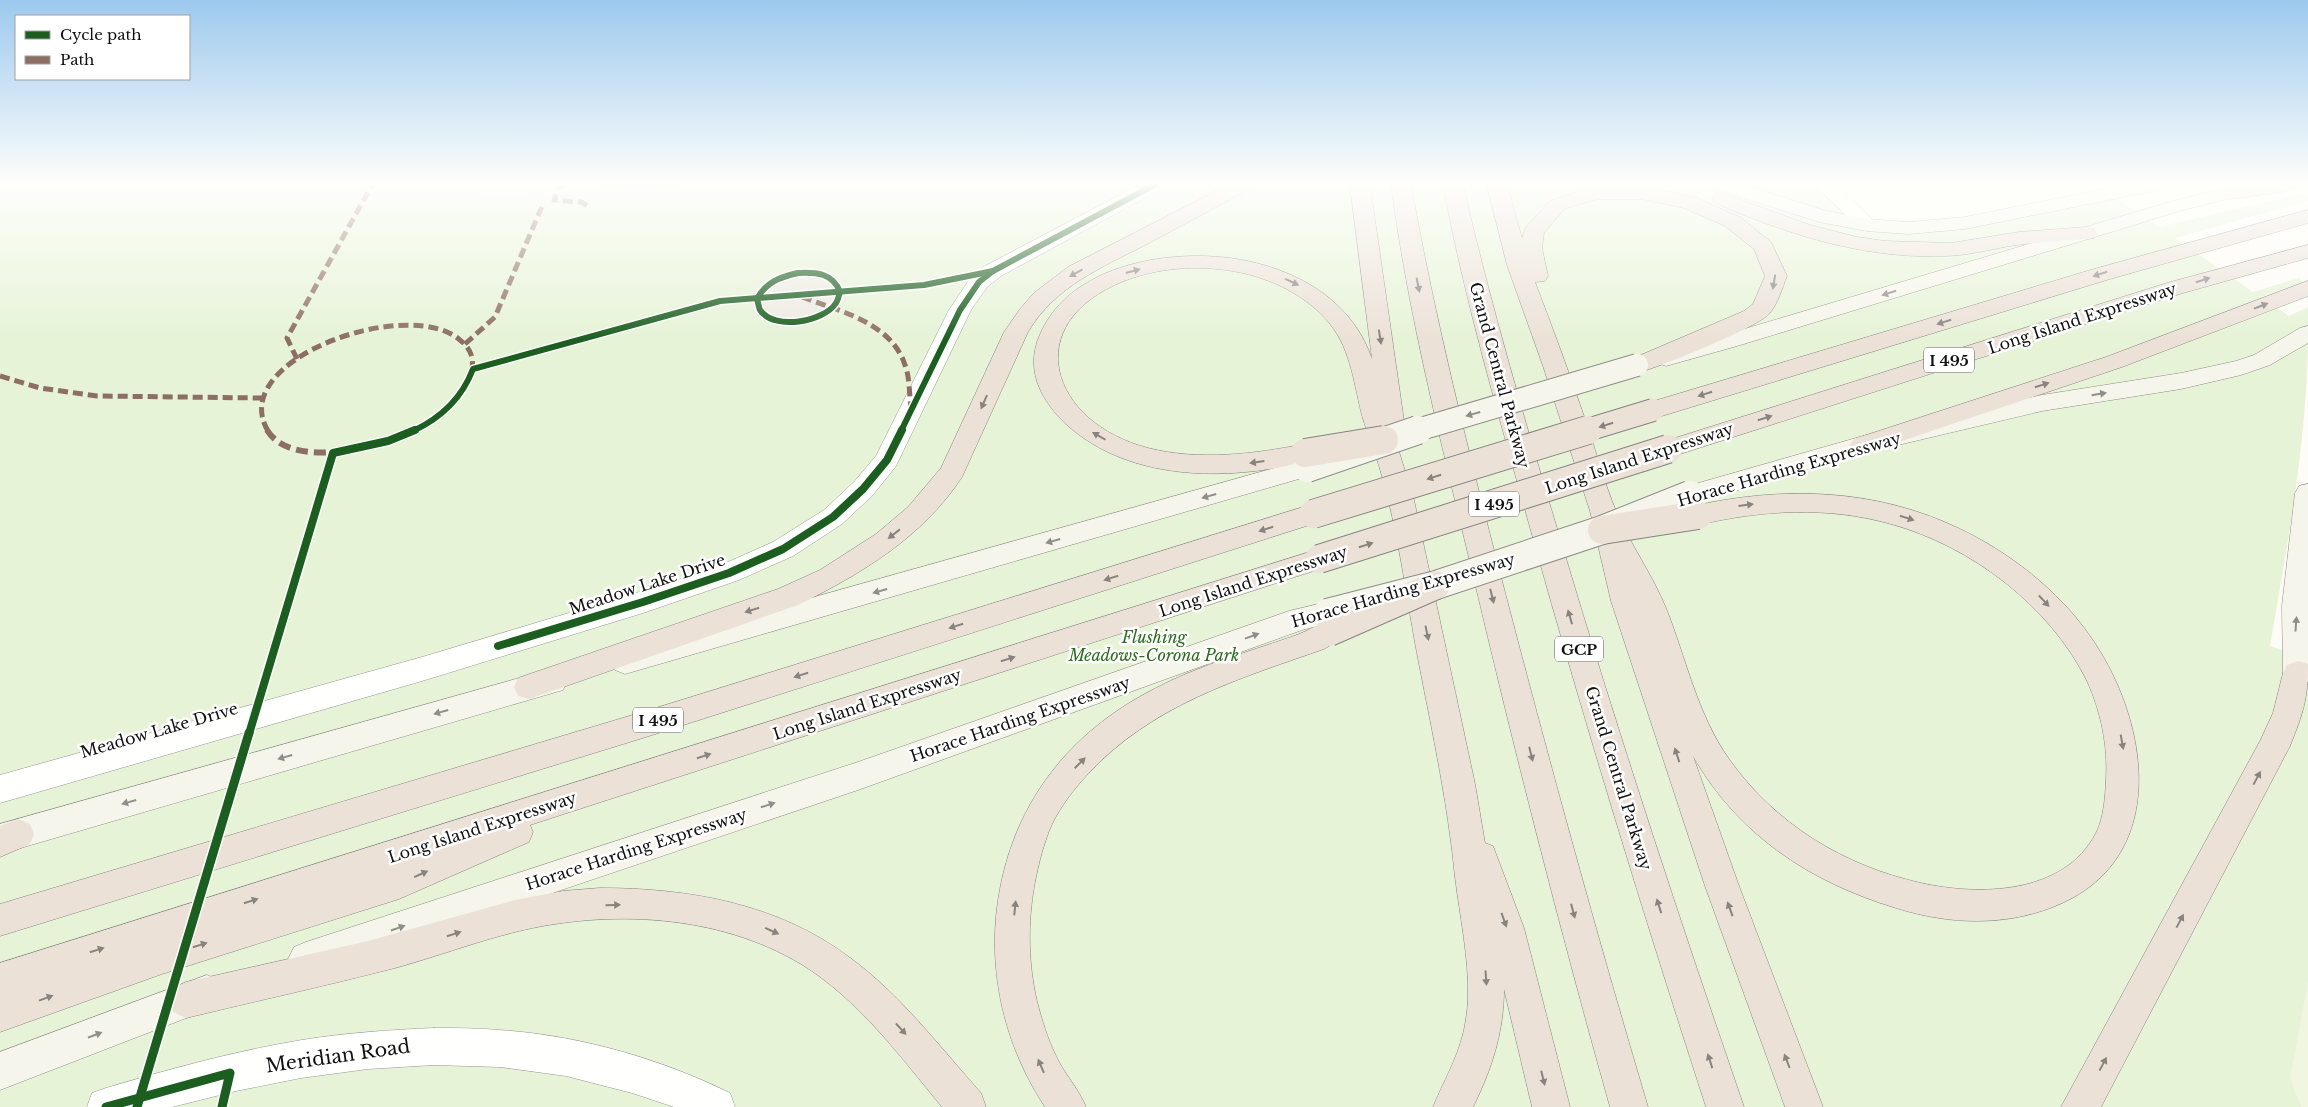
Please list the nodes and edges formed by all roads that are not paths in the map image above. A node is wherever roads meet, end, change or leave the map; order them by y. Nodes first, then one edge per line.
1 (1057, 237) edge
2 (1144, 237) edge
3 (1367, 237) edge
4 (1410, 237) edge
5 (1465, 237) edge
6 (1510, 237) edge
7 (1533, 237) edge
8 (1753, 237) edge
9 (1828, 237) edge
10 (2035, 237) edge
11 (2074, 237) edge
12 (2234, 237) edge
13 (2308, 251) edge
14 (2308, 288) edge
15 (2308, 333) edge
16 (1638, 365) junction
17 (1555, 366) junction
18 (1863, 445) junction
19 (1306, 460) junction
20 (1397, 482) junction
21 (2308, 493) edge
22 (1694, 505) junction
23 (1603, 520) junction
24 (2304, 561) edge
25 (1436, 585) joint
26 (1328, 622) junction
27 (2303, 665) edge
28 (529, 687) junction
29 (657, 771) junction
30 (0, 789) edge
31 (1463, 808) junction
32 (6, 838) edge
33 (0, 920) edge
34 (0, 980) edge
35 (186, 1000) junction
36 (0, 1014) edge
37 (0, 1071) edge
38 (106, 1107) edge
39 (716, 1107) edge
40 (967, 1107) edge
41 (1067, 1107) edge
42 (1452, 1107) edge
43 (1550, 1107) edge
44 (1629, 1107) edge
45 (1725, 1107) edge
46 (1804, 1107) edge
47 (2080, 1107) edge

1 - 30 street, Meadow Lake Drive
2 -> 28 highway
3 -> 20 highway
4 -> 44 highway
45 -> 5 highway, Grand Central Parkway / GCP
6 - 17 highway
17 -> 7 highway
8 -> 16 highway
9 - 10 highway
11 -> 16 main road
12 -> 33 highway, I 495, bridge
29 -> 13 highway, Long Island Expressway / I 495, bridge
18 -> 14 highway
18 -> 15 main road, Horace Harding Expressway
16 -> 19 main road, bridge
17 - 23 highway
18 - 22 main road, Horace Harding Expressway
19 -> 20 highway
19 -> 28 main road
20 -> 31 highway
21 - 24 main road
22 - 23 highway, bridge
22 -> 23 highway
23 - 25 main road, Horace Harding Expressway, bridge
46 -> 23 highway
27 -> 24 main road
25 - 26 highway, bridge
35 -> 26 main road, Horace Harding Expressway
41 -> 26 highway
47 -> 27 highway
28 -> 32 main road
34 -> 29 highway, Long Island Expressway / I 495
36 -> 29 highway
31 -> 42 highway
31 -> 43 highway
37 -> 35 main road, Horace Harding Expressway
35 -> 40 highway
38 - 39 street, Meridian Road

